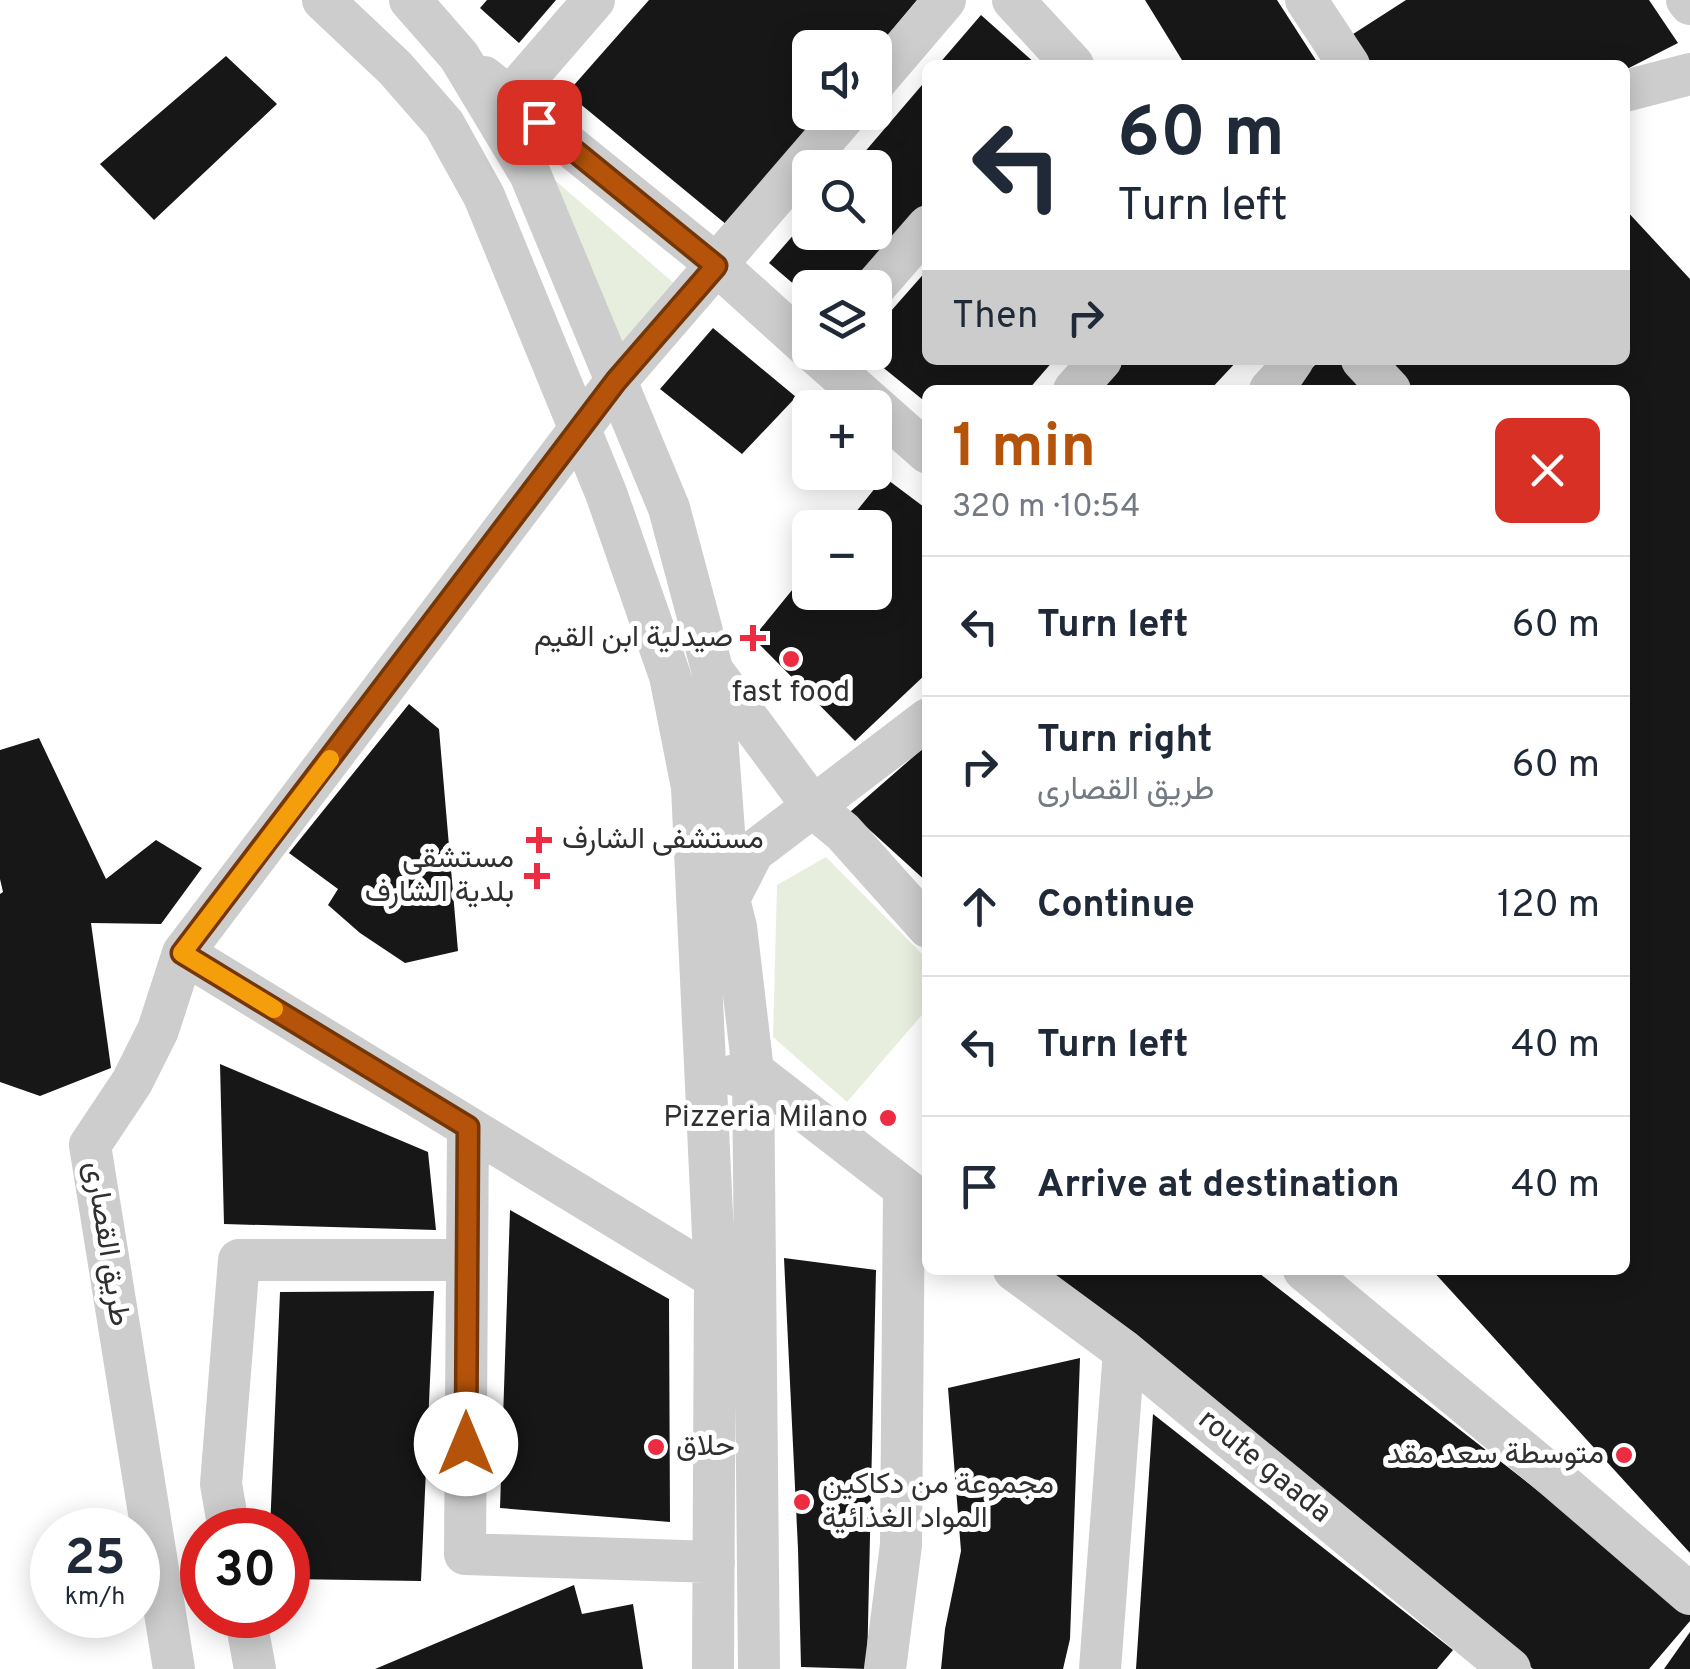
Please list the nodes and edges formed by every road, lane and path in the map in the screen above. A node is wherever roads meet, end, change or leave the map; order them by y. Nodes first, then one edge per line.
1 (322, 0) edge
2 (594, 0) edge
3 (946, 0) edge
4 (1013, 0) edge
5 (1323, 6) edge
6 (439, 20) edge
7 (1067, 60) edge
8 (1347, 60) edge
9 (892, 62) edge
10 (1690, 74) edge
11 (406, 80) junction
12 (1630, 90) edge
13 (510, 98) junction
14 (833, 130) edge
15 (922, 233) edge
16 (716, 266) junction
17 (890, 270) edge
18 (792, 333) edge
19 (1096, 365) edge
20 (1290, 365) edge
21 (1367, 365) edge
22 (834, 370) edge
23 (616, 381) junction
24 (1078, 385) edge
25 (1275, 385) edge
26 (1385, 385) edge
27 (580, 430) junction
28 (922, 448) edge
29 (712, 669) junction
30 (922, 724) edge
31 (702, 760) junction
32 (814, 808) junction
33 (729, 899) junction
34 (922, 920) edge
35 (182, 953) junction
36 (753, 1071) junction
37 (706, 1082) junction
38 (468, 1127) junction
39 (916, 1198) edge
40 (467, 1260) junction
41 (1021, 1275) edge
42 (1310, 1275) edge
43 (715, 1278) junction
44 (1124, 1350) junction
45 (225, 1508) edge
46 (714, 1562) junction
47 (1690, 1594) edge
48 (249, 1638) edge
49 (1485, 1661) edge
50 (174, 1669) edge
51 (255, 1669) edge
52 (713, 1669) edge
53 (759, 1669) edge
54 (885, 1669) edge
55 (1100, 1669) edge

1 - 11 street
2 - 13 street
3 - 9 street
4 - 7 street
5 - 8 street
6 - 11 street
6 - 13 street
6 - 23 street
10 - 12 street
11 - 27 street
13 - 16 street
14 - 16 street, طريق القصارى
15 - 17 street
16 - 18 street
16 - 23 street, طريق القصارى
19 - 24 street
20 - 25 street
21 - 26 street
22 - 28 street
23 - 27 street, طريق القصارى
23 - 29 street
27 - 31 street
27 - 35 street, طريق القصارى
29 - 31 street
29 - 32 street
30 - 32 street
31 - 33 street
31 - 37 street
32 - 33 street
32 - 34 street
33 - 36 street
35 - 38 street
35 - 50 street, طريق القصارى
36 - 37 street
36 - 39 street
36 - 53 street
37 - 43 street
38 - 40 street
38 - 43 street
39 - 54 street
40 - 45 street
40 - 46 street
41 - 44 street, route gaada
42 - 47 street
43 - 46 street
44 - 49 street, route gaada
44 - 55 street
46 - 52 street
48 - 51 street

